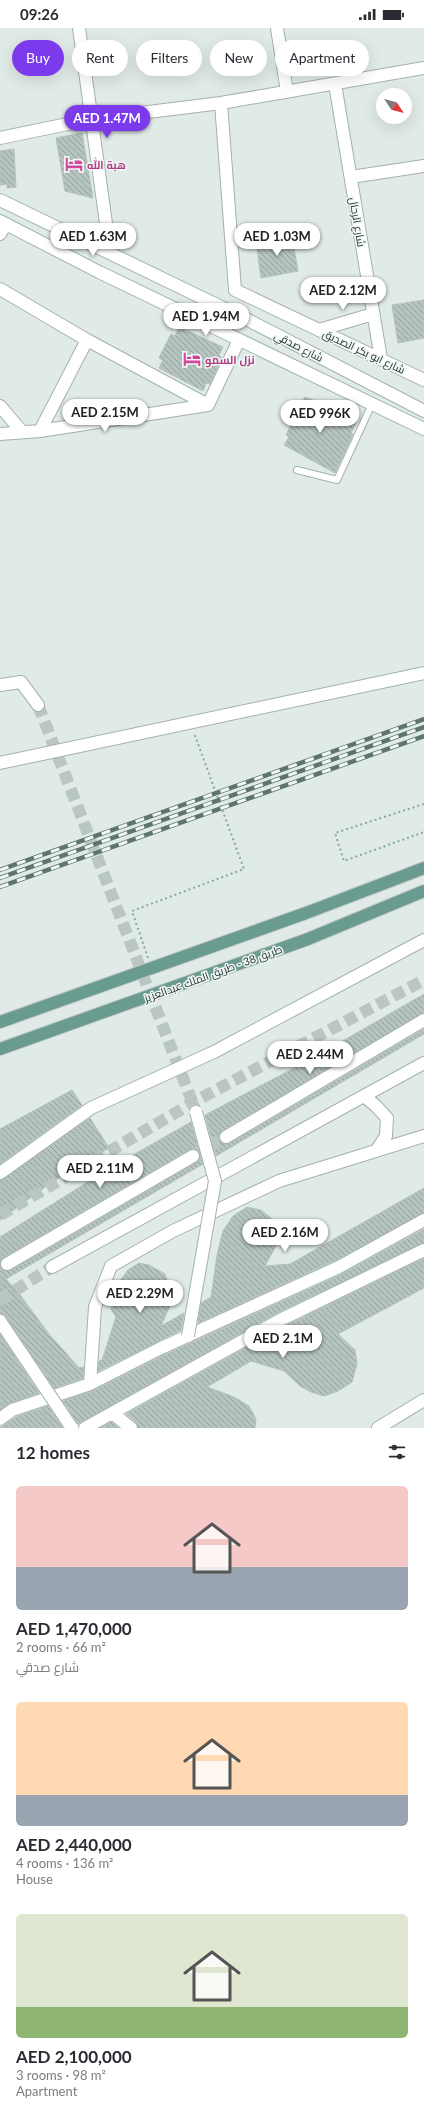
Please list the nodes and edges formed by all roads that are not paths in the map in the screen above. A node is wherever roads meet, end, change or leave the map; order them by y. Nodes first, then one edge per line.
1 (79, 28) edge
2 (277, 28) edge
3 (424, 68) edge
4 (335, 84) junction
5 (287, 92) junction
6 (221, 103) junction
7 (92, 119) junction
8 (0, 138) edge
9 (424, 166) edge
10 (350, 177) junction
11 (0, 200) edge
12 (2, 226) edge
13 (108, 252) junction
14 (99, 272) junction
15 (0, 289) edge
16 (374, 314) junction
17 (248, 320) junction
18 (319, 330) junction
19 (87, 340) junction
20 (239, 340) junction
21 (381, 360) junction
22 (424, 380) edge
23 (372, 404) junction
24 (208, 405) junction
25 (0, 406) edge
26 (424, 411) edge
27 (424, 429) edge
28 (40, 431) junction
29 (22, 432) junction
30 (0, 434) edge
31 (297, 470) dead end
32 (424, 672) edge
33 (0, 685) edge
34 (38, 705) tunnel mouth
35 (0, 763) edge
36 (424, 868) edge
37 (424, 891) edge
38 (424, 940) edge
39 (424, 1020) edge
40 (0, 1022) edge
41 (0, 1049) edge
42 (424, 1063) edge
43 (364, 1096) junction
44 (196, 1112) tunnel mouth
45 (424, 1136) edge
46 (226, 1137) tunnel mouth
47 (376, 1151) junction
48 (193, 1156) tunnel mouth
49 (0, 1173) edge
50 (424, 1220) edge
51 (424, 1250) edge
52 (7, 1264) dead end
53 (52, 1267) tunnel mouth
54 (0, 1321) edge
55 (188, 1336) junction
56 (90, 1384) junction
57 (424, 1400) edge
58 (112, 1413) junction
59 (0, 1419) edge
60 (72, 1428) edge
61 (85, 1428) edge
62 (131, 1428) edge
63 (378, 1428) edge

1 - 7 street
2 - 5 street
3 - 4 street
4 - 5 street
4 - 10 street, شارع الرجال
5 - 6 street
6 - 7 street
6 - 18 street, شارع ابو بكر الصديق
7 - 8 street
7 - 13 street
9 - 10 street
10 - 16 street, شارع الرجال
11 - 13 street, شارع صدقي
12 - 14 street, شارع صدقي
13 - 14 street
13 - 17 street, شارع صدقي
14 - 20 street, شارع صدقي
15 - 19 street
16 - 18 street
16 - 21 street, شارع الرجال
17 - 20 street
17 - 26 street, شارع صدقي
18 - 21 street, شارع ابو بكر الصديق
19 - 24 street
19 - 28 street
20 - 23 street, شارع صدقي
20 - 24 street
21 - 22 street, شارع ابو بكر الصديق
23 - 27 street, شارع صدقي
23 - 31 lane
24 - 28 street
25 - 29 street
28 - 29 street
29 - 30 street
32 - 35 street
33 - 34 street
36 - 40 main road
37 - 41 main road, طريق 38 - طريق الملك عبدالعزيز
38 - 49 street
39 - 46 street
42 - 43 street
43 - 47 street
43 - 53 street
44 - 55 street, bridge
45 - 47 street
47 - 56 street
48 - 52 street
50 - 55 street
51 - 58 street
54 - 60 street, bridge
55 - 56 street
56 - 59 street
57 - 63 street
58 - 61 street
58 - 62 street

